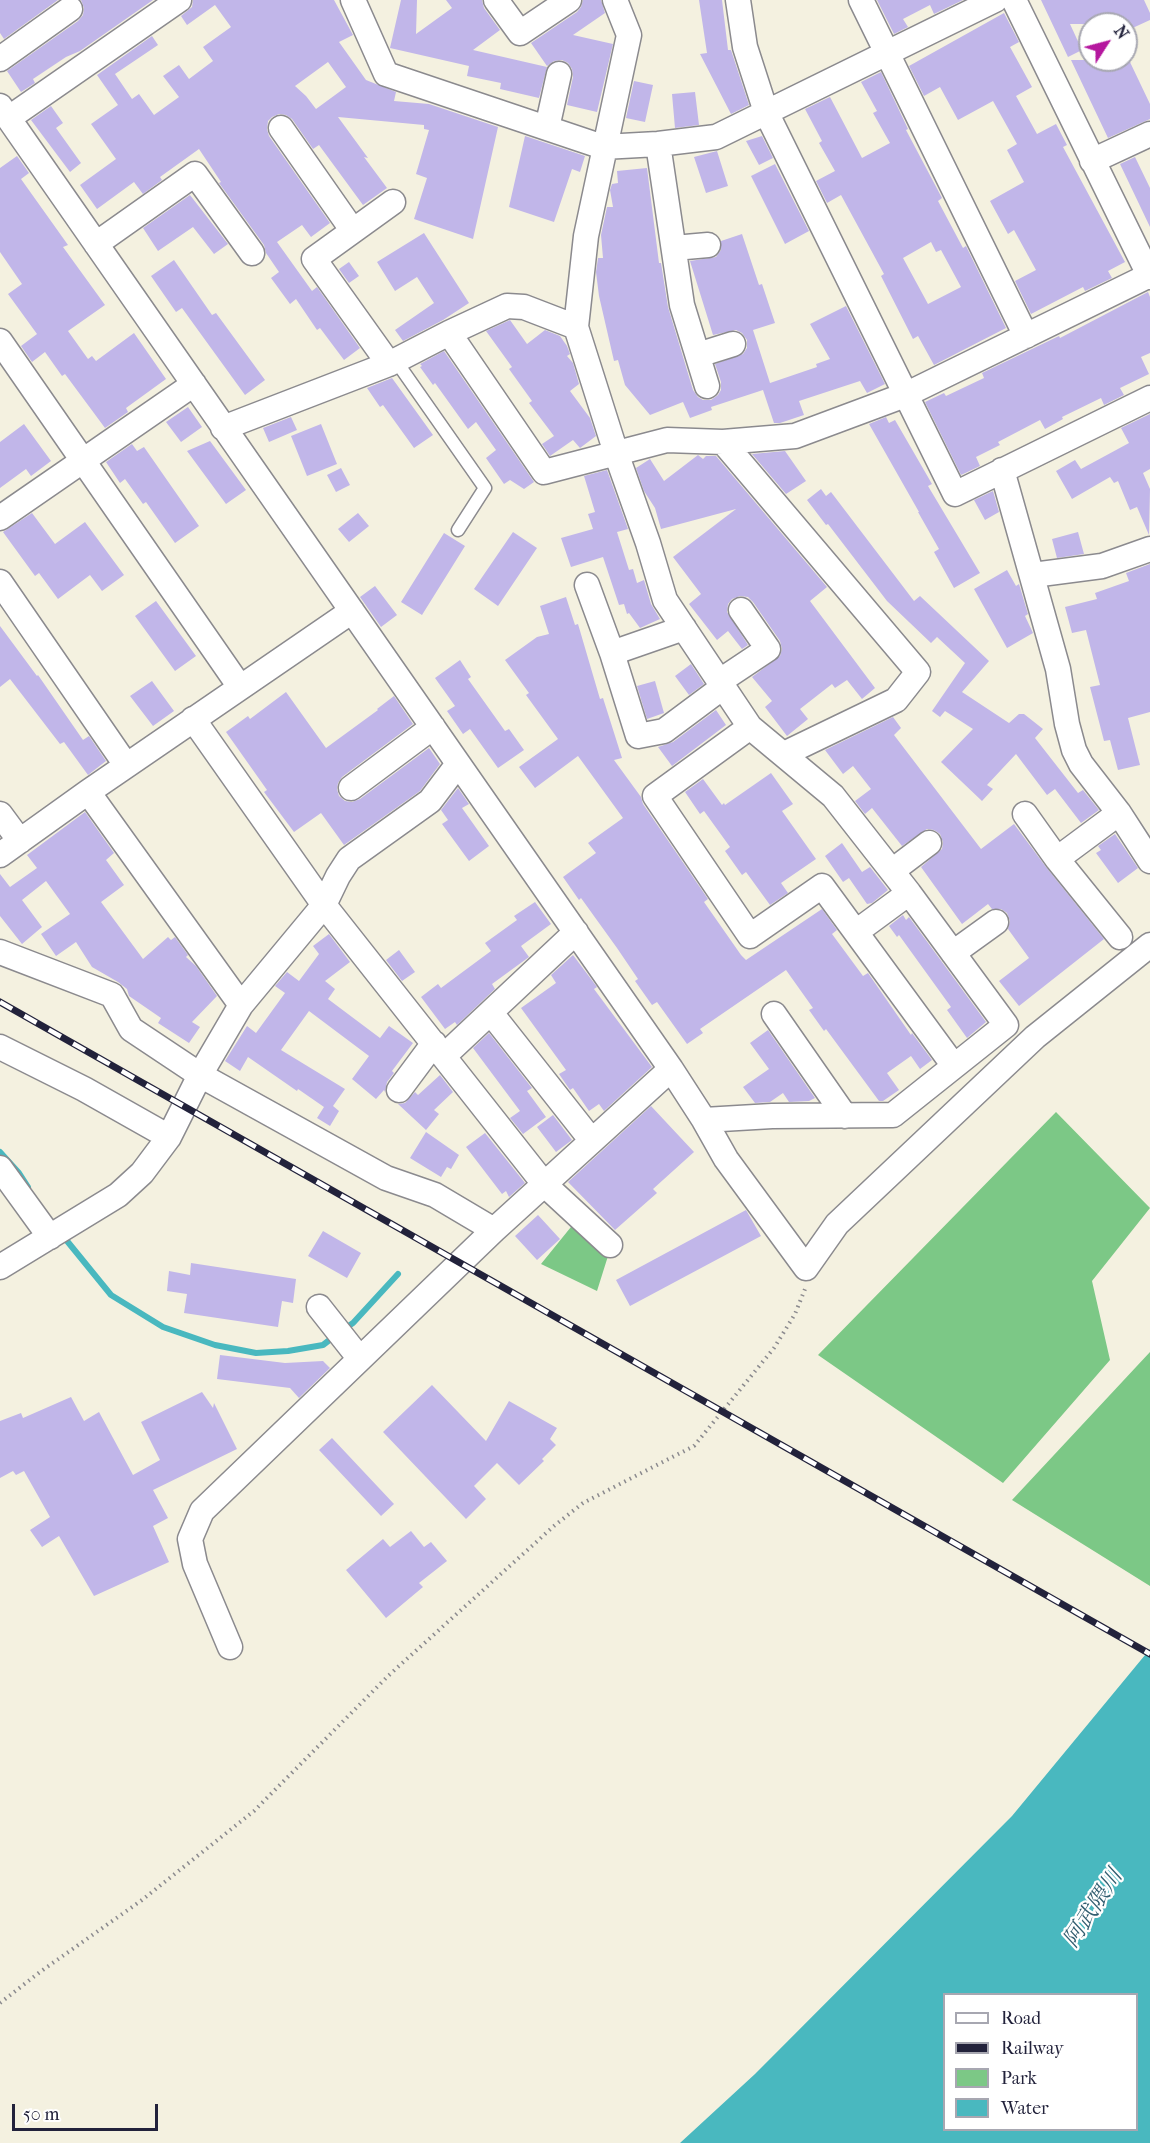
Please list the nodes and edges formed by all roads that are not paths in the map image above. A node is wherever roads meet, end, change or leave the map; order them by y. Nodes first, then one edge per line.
1 (179, 0) edge
2 (353, 0) edge
3 (496, 0) edge
4 (615, 0) edge
5 (738, 0) edge
6 (861, 0) edge
7 (995, 0) edge
8 (1014, 0) edge
9 (566, 1) edge
10 (70, 9) dead end
11 (888, 53) junction
12 (0, 58) edge
13 (559, 74) dead end
14 (4, 112) edge
15 (766, 112) junction
16 (281, 128) dead end
17 (547, 128) junction
18 (1150, 134) edge
19 (658, 144) junction
20 (603, 147) junction
21 (1092, 161) junction
22 (393, 202) dead end
23 (353, 231) junction
24 (96, 244) junction
25 (708, 244) dead end
26 (674, 248) junction
27 (252, 253) dead end
28 (1150, 276) edge
29 (576, 327) junction
30 (449, 333) junction
31 (1026, 336) junction
32 (0, 342) edge
33 (733, 344) dead end
34 (698, 355) junction
35 (393, 362) junction
36 (194, 384) junction
37 (707, 386) dead end
38 (905, 396) junction
39 (1150, 398) edge
40 (223, 428) junction
41 (723, 442) junction
42 (616, 453) junction
43 (83, 462) junction
44 (1002, 470) junction
45 (0, 518) edge
46 (458, 530) dead end
47 (1150, 549) edge
48 (1033, 575) junction
49 (0, 582) edge
50 (587, 585) dead end
51 (352, 610) junction
52 (741, 610) dead end
53 (684, 628) junction
54 (612, 653) junction
55 (722, 684) junction
56 (240, 687) junction
57 (193, 719) junction
58 (433, 727) junction
59 (750, 728) junction
60 (784, 754) junction
61 (458, 764) junction
62 (126, 765) junction
63 (351, 788) dead end
64 (88, 792) junction
65 (1119, 813) junction
66 (0, 814) edge
67 (1025, 814) dead end
68 (20, 841) junction
69 (929, 843) dead end
70 (0, 855) edge
71 (1058, 859) junction
72 (1150, 861) edge
73 (892, 871) junction
74 (909, 893) junction
75 (324, 905) junction
76 (996, 922) dead end
77 (576, 932) junction
78 (856, 932) junction
79 (1120, 937) dead end
80 (1150, 945) edge
81 (0, 952) edge
82 (953, 953) junction
83 (241, 1005) junction
84 (491, 1013) junction
85 (774, 1014) dead end
86 (0, 1047) edge
87 (439, 1049) junction
88 (954, 1066) junction
89 (671, 1069) junction
90 (200, 1075) junction
91 (399, 1090) dead end
92 (845, 1116) junction
93 (704, 1120) junction
94 (169, 1137) junction
95 (592, 1141) junction
96 (0, 1168) edge
97 (545, 1185) junction
98 (495, 1230) junction
99 (50, 1237) junction
100 (610, 1245) dead end
101 (0, 1267) edge
102 (319, 1307) dead end
103 (360, 1359) junction
104 (230, 1647) dead end

1 - 14 street
2 - 17 street
3 - 9 street
4 - 20 street
5 - 15 street
6 - 11 street
7 - 11 street
8 - 21 street
10 - 12 street
11 - 15 street
11 - 31 street
13 - 17 street
14 - 24 street
15 - 19 street
15 - 38 street
16 - 23 street
17 - 20 street
18 - 21 street
19 - 20 street
19 - 26 street
20 - 29 street
21 - 28 street
22 - 23 street
23 - 35 street
24 - 27 street
24 - 36 street
25 - 26 street
26 - 34 street
28 - 31 street
29 - 30 street
29 - 42 street
30 - 35 street
30 - 42 street
31 - 38 street
32 - 43 street
33 - 34 street
34 - 37 street
35 - 40 street
35 - 46 lane
36 - 40 street
36 - 43 street
38 - 41 street
38 - 44 street
39 - 44 street
40 - 51 street
41 - 42 street
41 - 60 street
42 - 53 street
43 - 45 street
43 - 56 street
44 - 48 street
47 - 48 street
48 - 65 street
49 - 62 street
50 - 54 street
51 - 56 street
51 - 58 street
52 - 55 street
53 - 54 street
53 - 55 street
54 - 55 street
55 - 59 street
56 - 57 street
57 - 62 street
57 - 75 street
58 - 61 street
58 - 63 street
59 - 60 street
59 - 78 street
60 - 73 street
61 - 75 street
61 - 77 street
62 - 64 street
64 - 68 street
64 - 83 street
65 - 71 street
65 - 72 street
66 - 68 street
67 - 71 street
68 - 70 street
69 - 73 street
71 - 79 street
73 - 74 street
74 - 78 street
74 - 82 street
75 - 83 street
75 - 87 street
76 - 82 street
77 - 84 street
77 - 89 street
78 - 88 street
80 - 93 street
81 - 90 street
82 - 88 street
83 - 90 street
84 - 87 street
84 - 95 street
85 - 92 street
86 - 94 street
87 - 91 street
87 - 97 street
88 - 92 street
89 - 93 street
89 - 95 street
90 - 94 street
90 - 98 street
92 - 93 street
94 - 99 street
95 - 97 street
96 - 99 street
97 - 98 street
97 - 100 street
98 - 103 street
99 - 101 street
102 - 103 street
103 - 104 street

